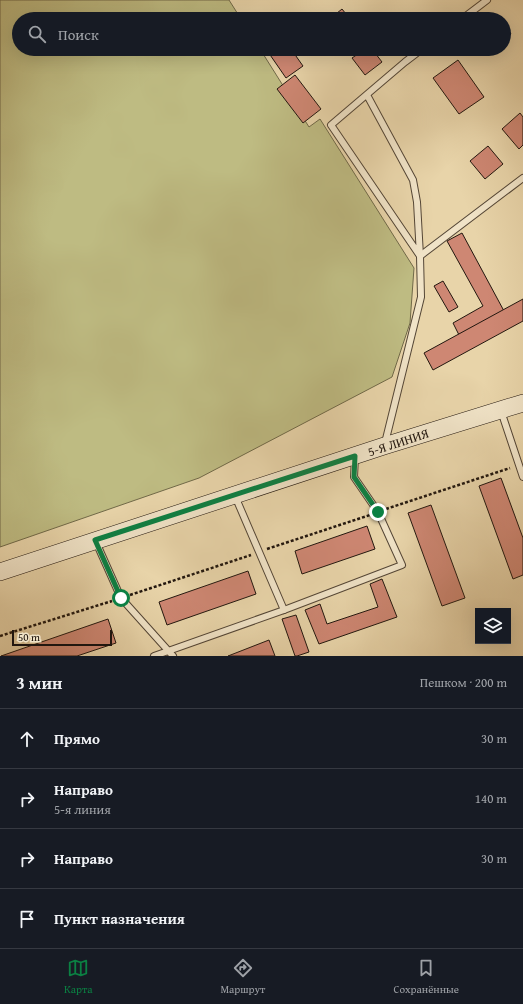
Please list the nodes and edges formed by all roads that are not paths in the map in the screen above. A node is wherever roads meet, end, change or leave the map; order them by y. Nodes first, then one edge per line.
1 (487, 0) edge
2 (471, 12) edge
3 (413, 56) edge
4 (367, 94) junction
5 (523, 178) edge
6 (420, 256) junction
7 (523, 403) edge
8 (501, 410) junction
9 (384, 446) junction
10 (355, 456) junction
11 (523, 477) edge
12 (235, 495) junction
13 (95, 540) junction
14 (0, 572) edge
15 (284, 610) junction
16 (171, 653) edge
17 (154, 656) edge

1 - 2 lane
3 - 4 lane
4 - 6 lane
4 - 6 lane
5 - 6 lane
6 - 9 lane
7 - 8 street, 5-Я ЛИНИЯ
8 - 9 street, 5-Я ЛИНИЯ
8 - 11 lane
9 - 10 street, 5-Я ЛИНИЯ
10 - 12 street, 5-Я ЛИНИЯ
10 - 15 lane
12 - 13 street, 5-Я ЛИНИЯ
12 - 15 lane
13 - 14 street, 5-Я ЛИНИЯ
13 - 16 lane
15 - 16 lane
16 - 17 lane

